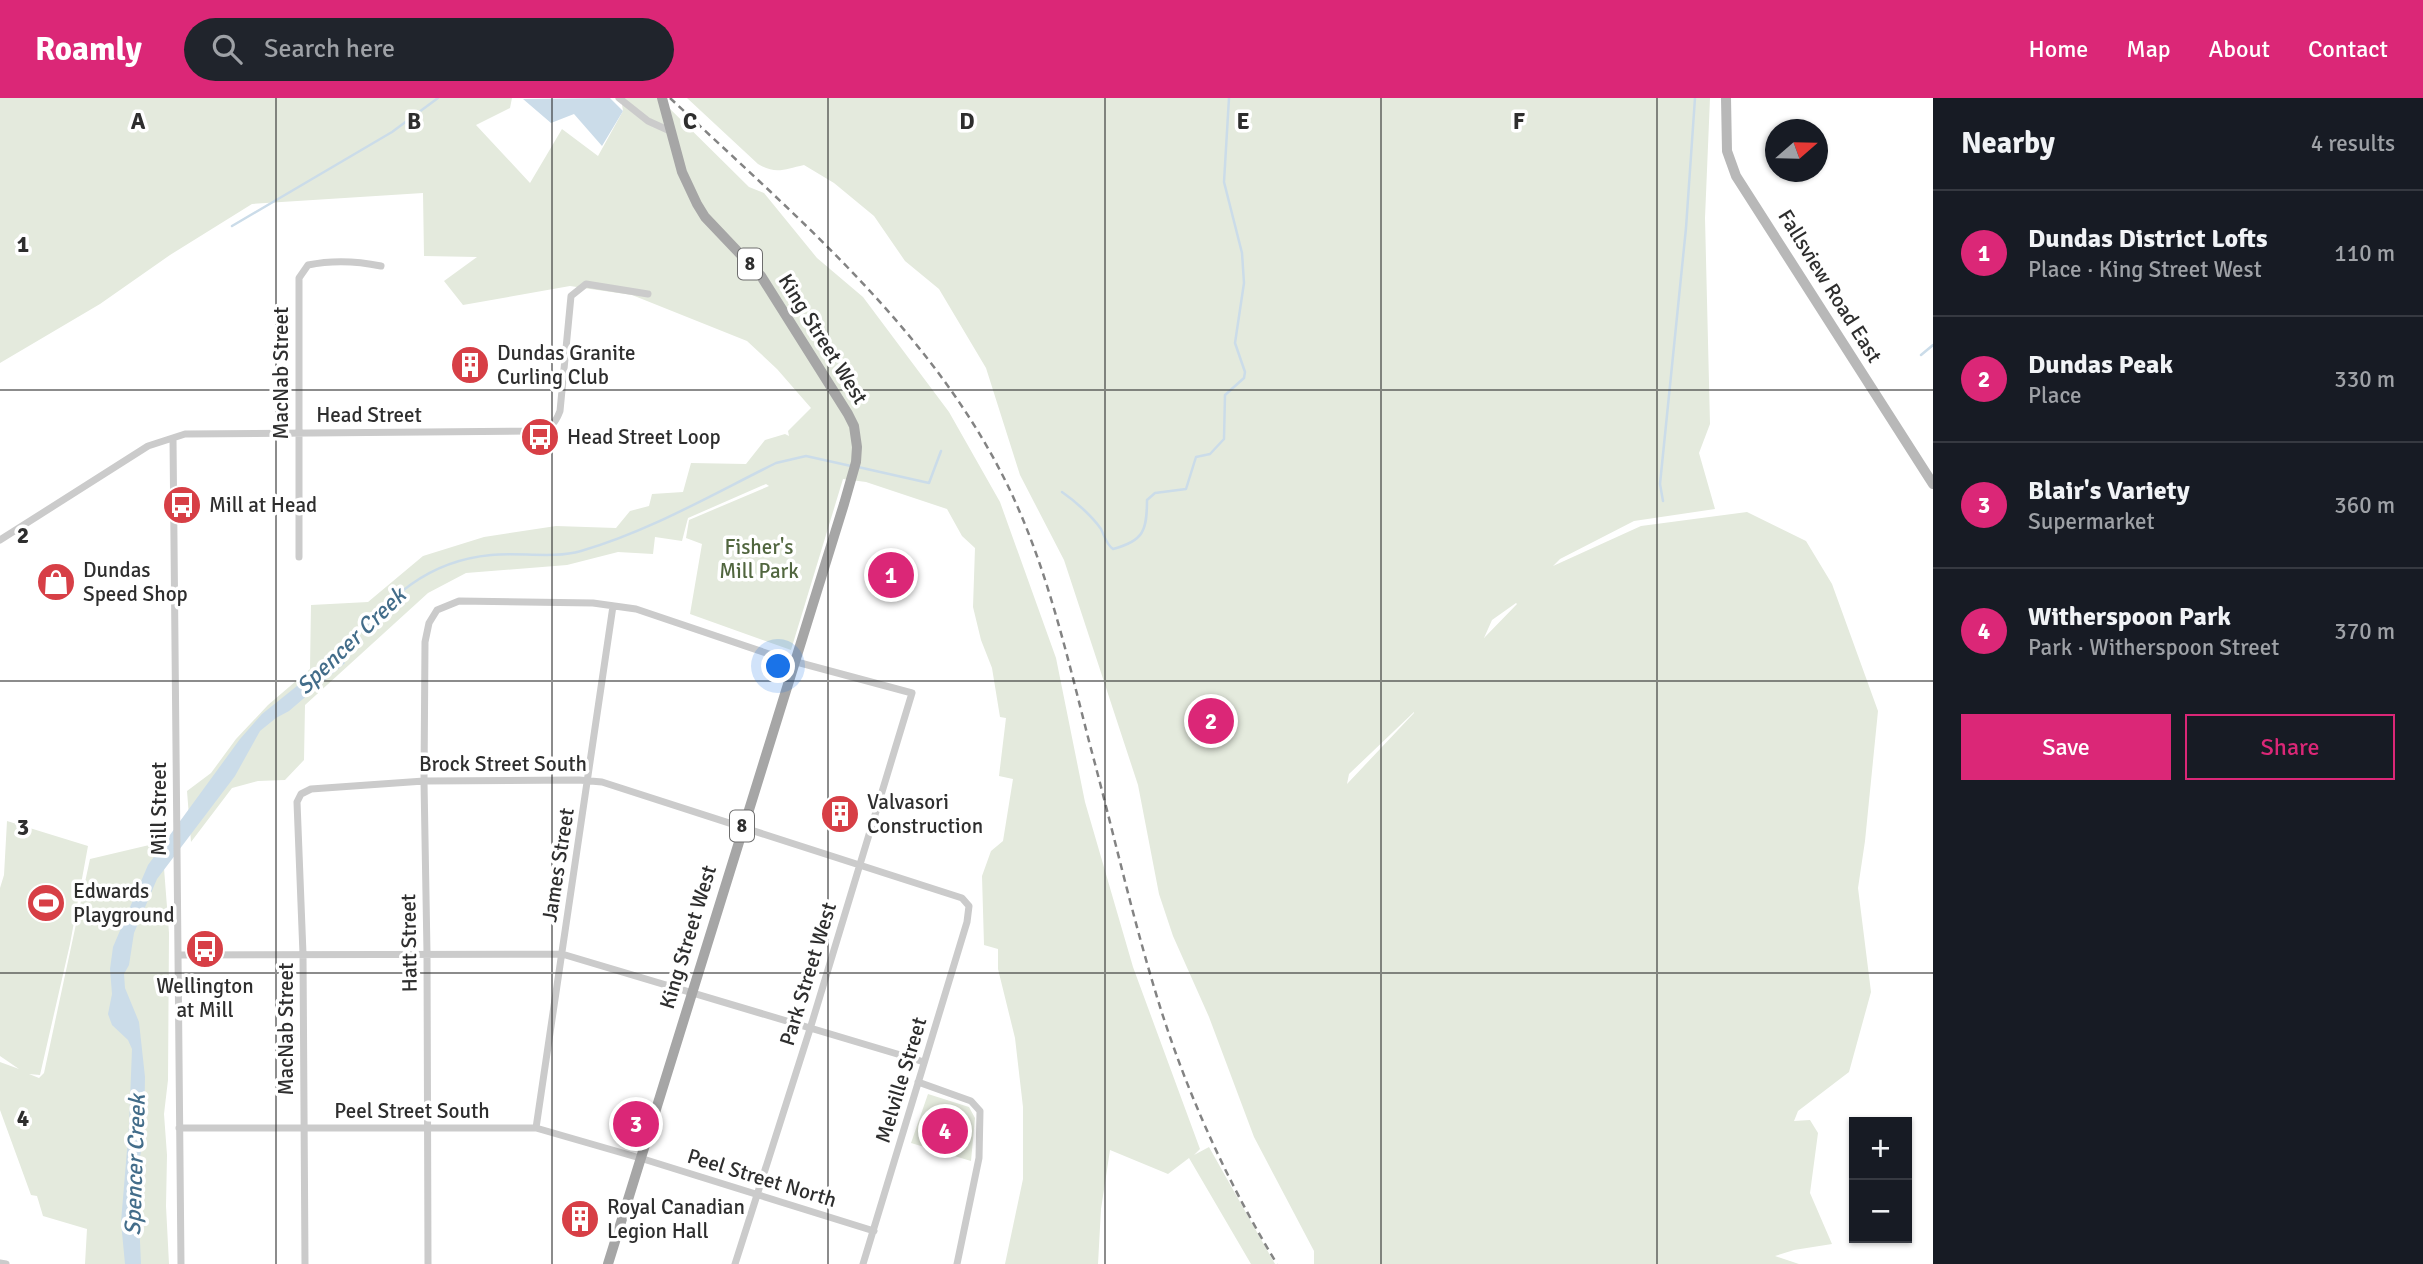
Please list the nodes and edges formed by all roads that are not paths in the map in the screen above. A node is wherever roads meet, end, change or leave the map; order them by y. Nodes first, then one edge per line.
1 (619, 98) edge
2 (662, 98) edge
3 (1726, 98) edge
4 (670, 131) junction
5 (381, 266) dead end
6 (648, 294) dead end
7 (299, 432) junction
8 (173, 438) junction
9 (1933, 484) edge
10 (0, 540) edge
11 (299, 557) dead end
12 (613, 606) junction
13 (793, 661) junction
14 (589, 780) junction
15 (424, 782) junction
16 (301, 794) joint
17 (743, 826) junction
18 (859, 863) junction
19 (969, 906) joint
20 (303, 954) junction
21 (427, 954) junction
22 (562, 954) junction
23 (178, 955) junction
24 (692, 992) junction
25 (810, 1028) junction
26 (924, 1062) junction
27 (918, 1082) junction
28 (179, 1128) junction
29 (304, 1128) junction
30 (427, 1128) junction
31 (536, 1129) junction
32 (640, 1158) junction
33 (756, 1195) junction
34 (874, 1231) junction
35 (0, 1263) edge
36 (6, 1264) edge
37 (181, 1264) edge
38 (305, 1264) edge
39 (429, 1264) edge
40 (608, 1264) edge
41 (735, 1264) edge
42 (863, 1264) edge
43 (957, 1264) edge

1 - 4 street
2 - 4 main road, King Street West / 8
3 - 9 street, Fallsview Road East
4 - 13 main road, King Street West / 8
5 - 7 street, MacNab Street
6 - 7 street, Head Street
7 - 8 street, Head Street
7 - 11 street, MacNab Street
8 - 10 street, Head Street
8 - 23 street, Mill Street
12 - 13 street
12 - 14 street, James Street
12 - 15 street, Hatt Street
13 - 17 main road, King Street West / 8
13 - 18 street, Park Street West
14 - 15 street, Brock Street South
14 - 17 street, Brock Street South
14 - 22 street, James Street
15 - 16 street, Brock Street South
15 - 21 street, Hatt Street
16 - 20 street, MacNab Street
17 - 18 street, Brock Street South
17 - 24 main road, King Street West / 8
18 - 19 street, Brock Street South
18 - 25 street, Park Street West
19 - 26 street, Melville Street
20 - 21 street
20 - 23 street
20 - 29 street, MacNab Street
21 - 22 street
21 - 30 street, Hatt Street
22 - 24 street
22 - 31 street, James Street
23 - 28 street, Mill Street
24 - 25 street
24 - 32 main road, King Street West / 8
25 - 26 street
25 - 33 street, Park Street West
26 - 27 street, Melville Street
27 - 34 street, Melville Street
27 - 43 street
28 - 29 street, Peel Street South
28 - 37 street, Mill Street
29 - 30 street, Peel Street South
29 - 38 street, MacNab Street
30 - 31 street, Peel Street South
30 - 39 street, Hatt Street
31 - 32 street, Peel Street South
32 - 33 street, Peel Street North
32 - 40 main road, King Street West / 8
33 - 34 street, Peel Street North
33 - 41 street, Park Street West
34 - 42 street, Melville Street
35 - 36 street

